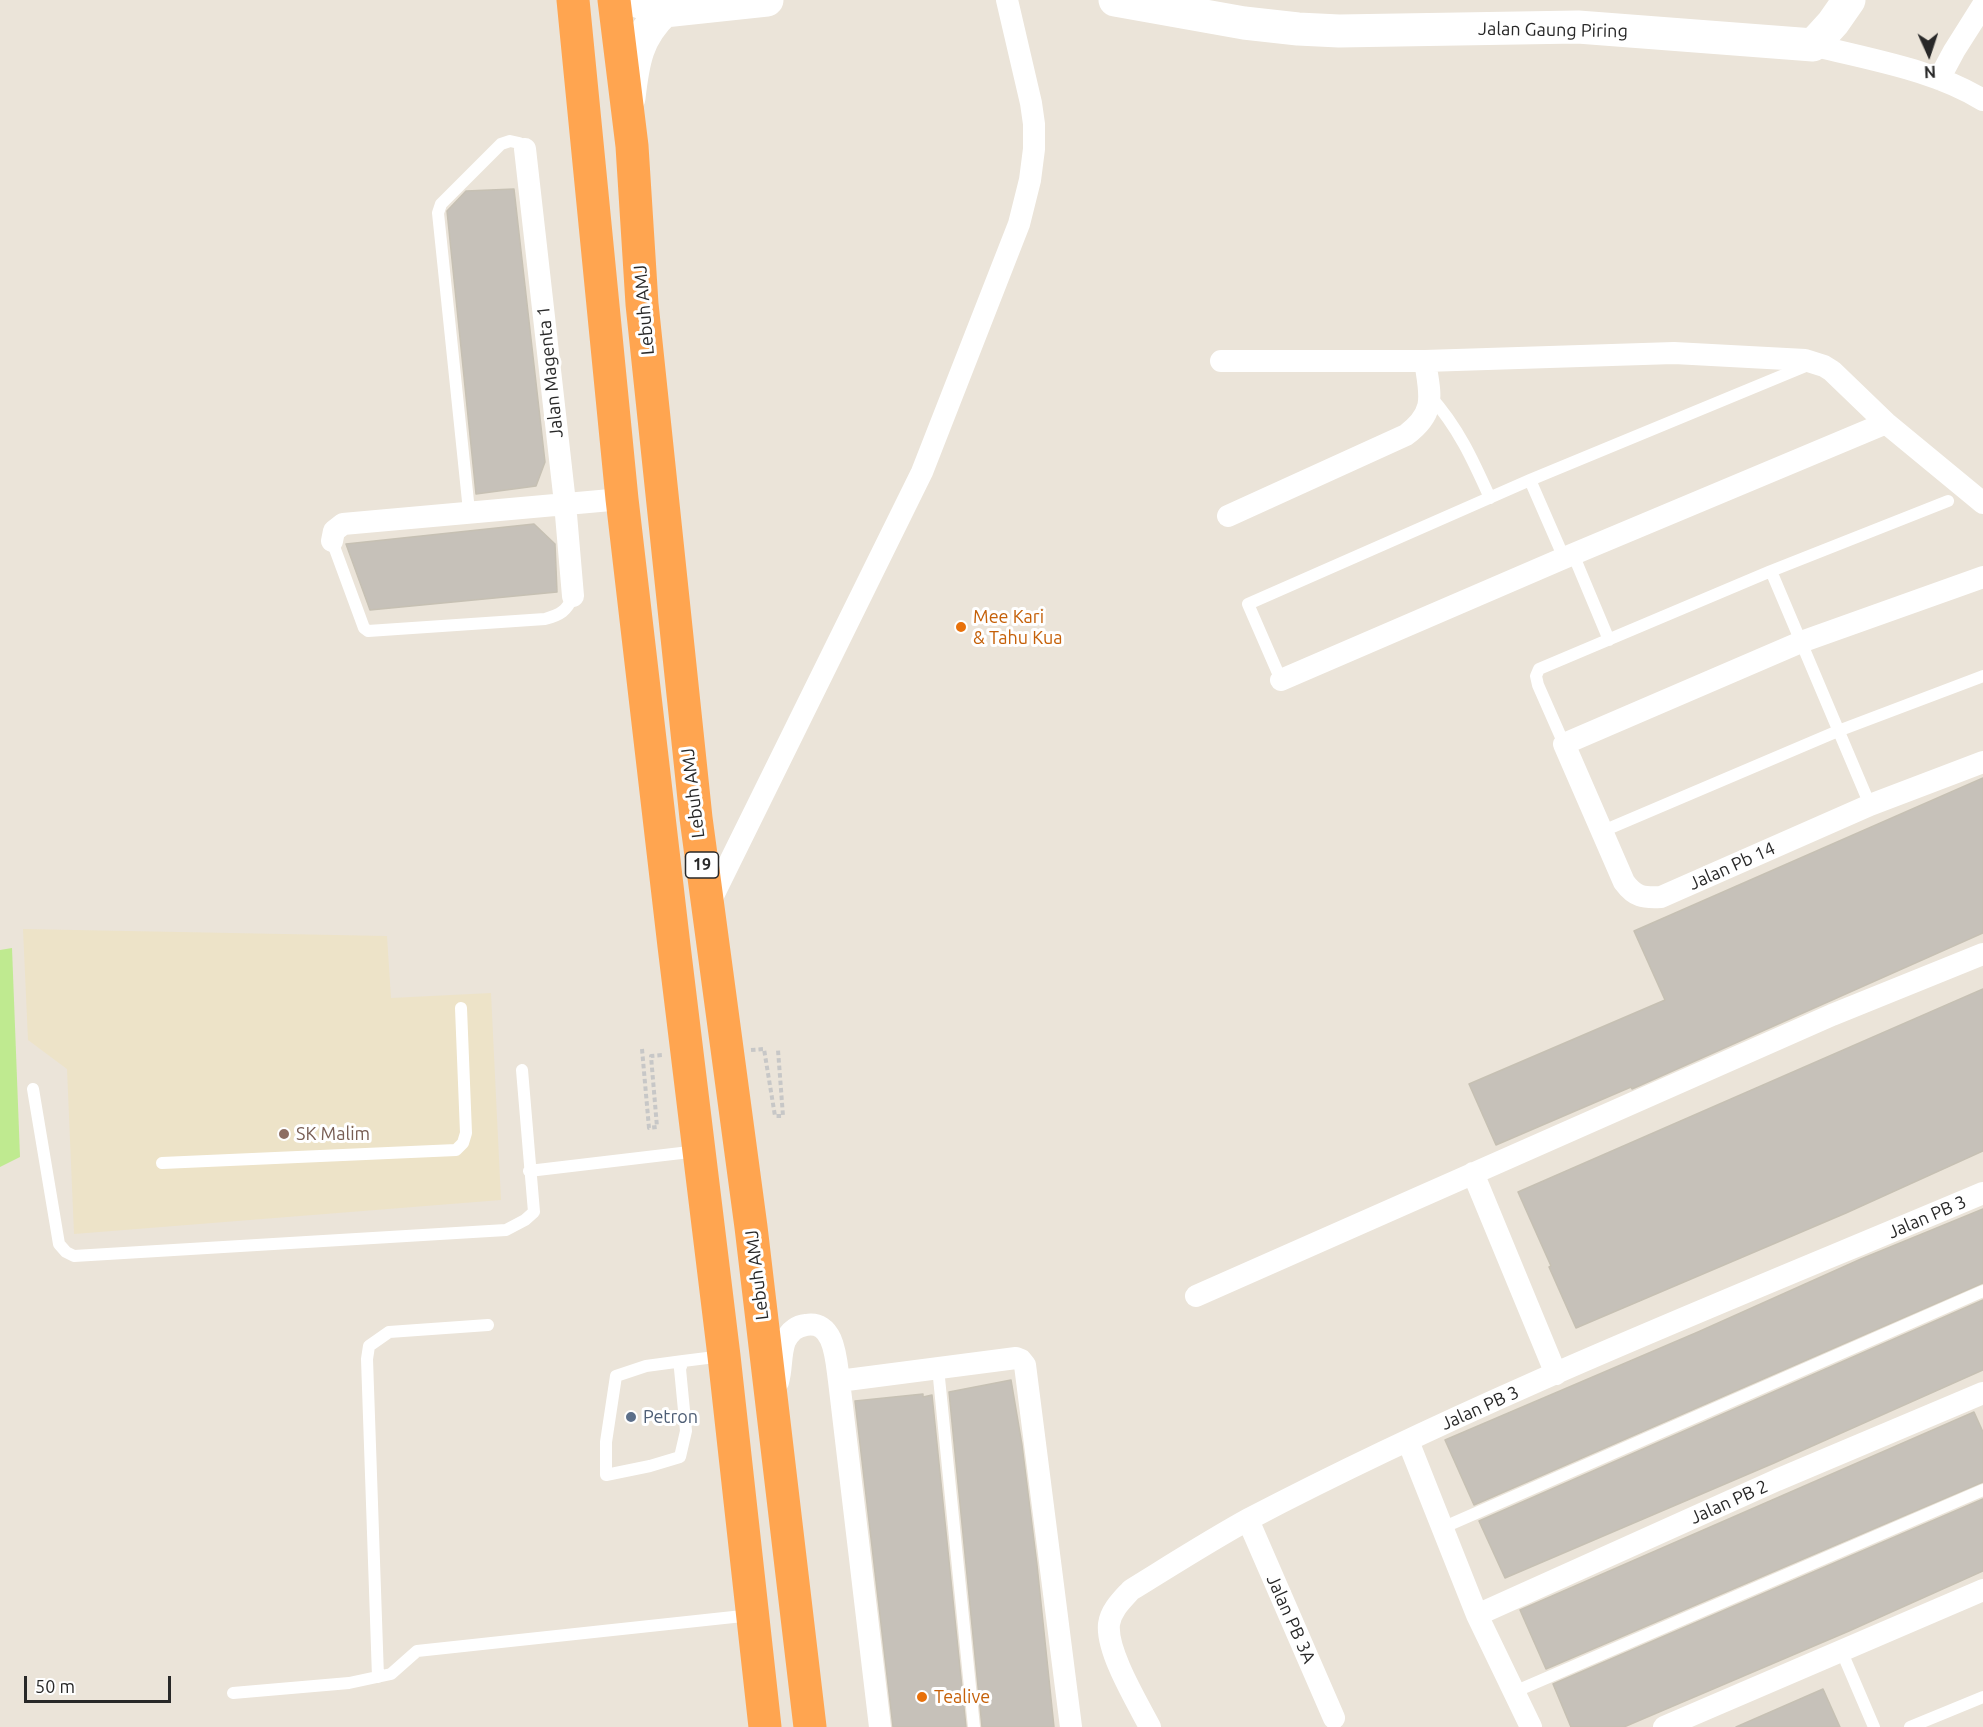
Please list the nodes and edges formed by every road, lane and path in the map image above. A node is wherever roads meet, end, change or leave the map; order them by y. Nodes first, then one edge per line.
1 (573, 0) edge
2 (614, 0) edge
3 (767, 0) edge
4 (1007, 0) edge
5 (1115, 0) edge
6 (1850, 0) edge
7 (650, 5) edge
8 (1983, 5) edge
9 (1813, 45) junction
10 (1939, 79) junction
11 (1983, 100) edge
12 (628, 110) junction
13 (525, 149) joint
14 (1221, 361) dead end
15 (1425, 362) junction
16 (1815, 363) junction
17 (1430, 396) junction
18 (1886, 423) junction
19 (1530, 480) junction
20 (1490, 498) junction
21 (622, 499) junction
22 (1948, 501) dead end
23 (565, 503) junction
24 (1983, 503) edge
25 (469, 512) junction
26 (1228, 516) dead end
27 (332, 541) joint
28 (1568, 556) junction
29 (1771, 571) junction
30 (1983, 577) edge
31 (573, 596) joint
32 (1609, 640) junction
33 (1801, 642) junction
34 (1983, 676) edge
35 (1281, 680) joint
36 (1838, 731) junction
37 (1564, 744) junction
38 (1983, 762) edge
39 (1870, 805) junction
40 (1603, 831) junction
41 (708, 906) junction
42 (1983, 954) edge
43 (460, 1008) dead end
44 (522, 1070) dead end
45 (33, 1089) dead end
46 (699, 1151) junction
47 (162, 1163) dead end
48 (529, 1171) junction
49 (1473, 1173) junction
50 (1983, 1193) edge
51 (1983, 1291) edge
52 (1196, 1296) dead end
53 (488, 1325) dead end
54 (724, 1356) junction
55 (683, 1361) junction
56 (938, 1368) junction
57 (1556, 1374) junction
58 (839, 1381) junction
59 (770, 1389) junction
60 (1983, 1393) edge
61 (1408, 1441) junction
62 (1983, 1490) edge
63 (1248, 1520) junction
64 (1442, 1528) junction
65 (1983, 1590) edge
66 (753, 1615) junction
67 (1477, 1615) junction
68 (1841, 1650) junction
69 (378, 1677) junction
70 (1514, 1692) junction
71 (233, 1693) dead end
72 (1983, 1697) edge
73 (1334, 1718) dead end
74 (765, 1727) edge
75 (810, 1727) edge
76 (880, 1727) edge
77 (974, 1727) edge
78 (1071, 1727) edge
79 (1150, 1727) edge
80 (1531, 1727) edge
81 (1664, 1727) edge
82 (1874, 1727) edge
83 (1911, 1727) edge

1 - 21 highway, Lebuh AMJ / 19
2 - 12 highway, Lebuh AMJ / 19
3 - 7 street
4 - 41 street
5 - 9 street, Jalan Gaung Piring
6 - 9 street
7 - 12 street
8 - 10 street
9 - 10 street, Jalan Gaung Piring
10 - 11 street, Jalan Gaung Piring
12 - 41 highway, Lebuh AMJ / 19
13 - 23 street, Jalan Magenta 1
13 - 25 lane
14 - 15 street
15 - 16 street
15 - 17 street
16 - 18 street
16 - 19 lane
17 - 20 lane
17 - 26 street
18 - 24 street
18 - 28 street
19 - 20 lane
19 - 28 lane
20 - 35 lane
21 - 23 street
21 - 46 highway, Lebuh AMJ / 19
22 - 29 lane
23 - 25 street
23 - 31 street, Jalan Magenta 1
25 - 27 street
27 - 31 lane
28 - 32 lane
28 - 35 street
29 - 32 lane
29 - 33 lane
30 - 33 street
32 - 37 lane
33 - 36 lane
33 - 37 street
34 - 36 lane
36 - 39 lane
36 - 40 lane
37 - 40 street, Jalan Pb 14
38 - 39 street, Jalan Pb 14
39 - 40 street, Jalan Pb 14
41 - 59 highway, Lebuh AMJ / 19
42 - 49 street
43 - 47 lane
44 - 48 lane
45 - 48 lane
46 - 48 lane
46 - 54 highway, Lebuh AMJ / 19
49 - 52 street
49 - 57 street
50 - 57 street, Jalan PB 3
51 - 64 lane
53 - 69 lane
54 - 55 lane
54 - 66 highway, Lebuh AMJ / 19
55 - 55 lane
56 - 58 street
56 - 77 lane
56 - 78 street
57 - 61 street, Jalan PB 3
58 - 59 street
58 - 76 street
59 - 75 highway, Lebuh AMJ / 19
60 - 67 street, Jalan PB 2
61 - 63 street, Jalan PB 3
61 - 64 street
62 - 70 lane
63 - 73 street, Jalan PB 3A
63 - 79 street, Jalan PB 3
64 - 67 street
65 - 68 street
66 - 69 lane
66 - 74 highway, Lebuh AMJ / 19
67 - 70 street
68 - 81 street
68 - 82 lane
69 - 71 lane
70 - 80 street
72 - 83 lane

